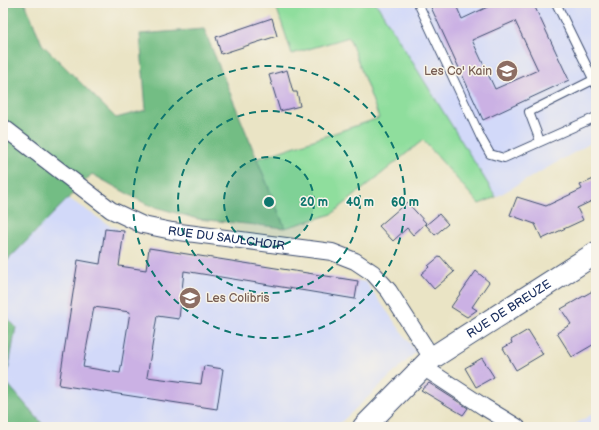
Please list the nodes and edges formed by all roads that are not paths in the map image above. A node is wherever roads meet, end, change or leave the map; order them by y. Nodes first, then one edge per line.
1 (418, 3) edge
2 (556, 3) edge
3 (595, 82) edge
4 (596, 117) edge
5 (3, 127) edge
6 (540, 141) junction
7 (596, 254) edge
8 (428, 362) junction
9 (364, 427) edge
10 (517, 427) edge

1 - 6 lane
2 - 3 lane
3 - 6 lane
4 - 6 lane
5 - 8 street, RUE DU SAULCHOIR
7 - 8 street, RUE DE BREUZE
8 - 9 street, RUE DE BREUZE
8 - 10 street

